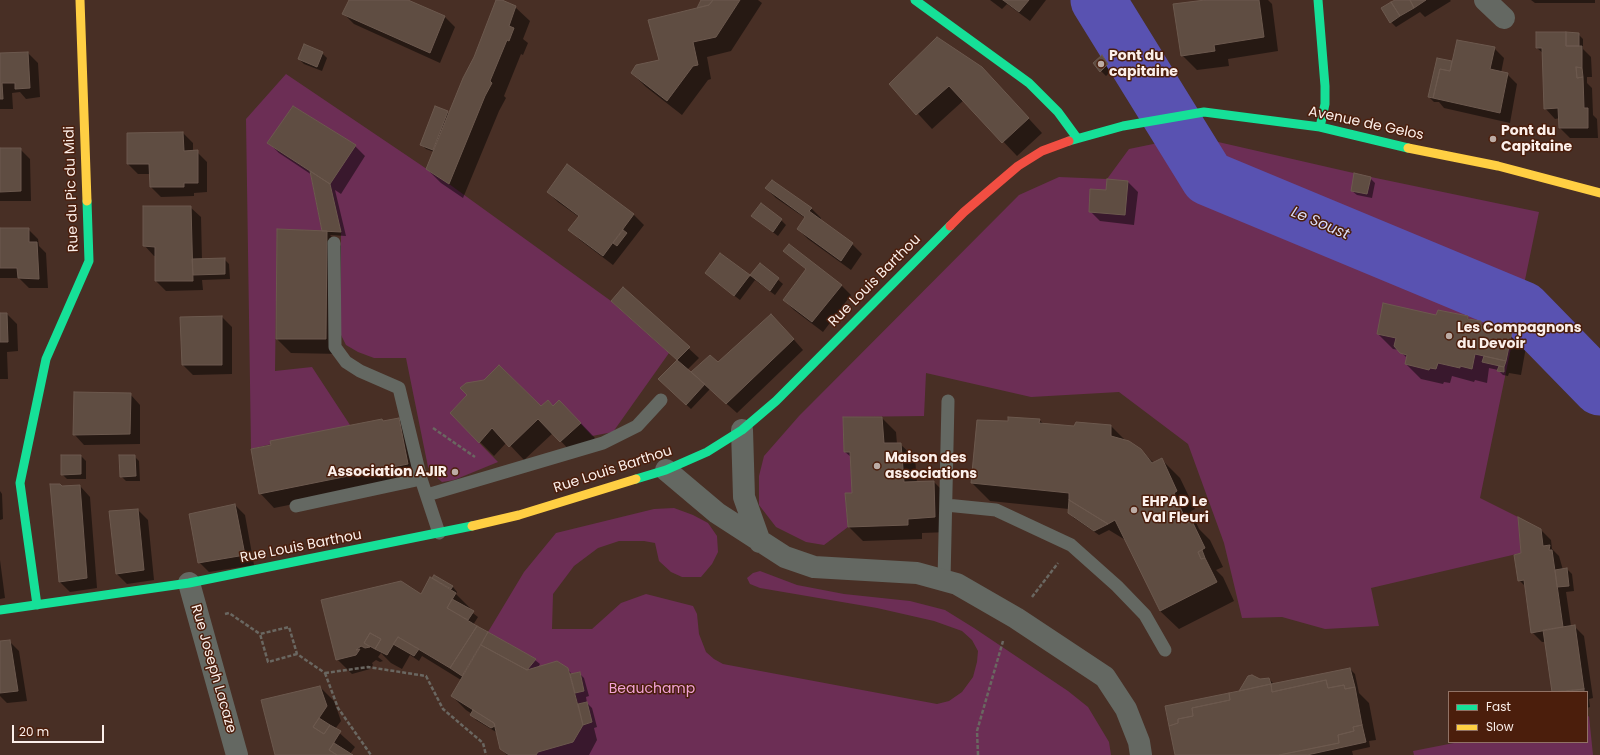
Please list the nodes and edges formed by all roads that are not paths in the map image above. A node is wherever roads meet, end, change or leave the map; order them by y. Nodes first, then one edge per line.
1 (80, 0) edge
2 (915, 0) edge
3 (1318, 0) edge
4 (1485, 0) edge
5 (1504, 18) dead end
6 (1123, 126) joint
7 (1320, 127) junction
8 (1077, 138) junction
9 (1600, 193) edge
10 (334, 243) dead end
11 (661, 400) dead end
12 (948, 401) dead end
13 (742, 430) junction
14 (666, 470) junction
15 (422, 480) junction
16 (426, 495) junction
17 (946, 505) junction
18 (296, 506) dead end
19 (440, 533) junction
20 (760, 542) junction
21 (944, 580) junction
22 (189, 583) junction
23 (37, 605) junction
24 (0, 610) edge
25 (1165, 650) dead end
26 (236, 755) edge
27 (1141, 755) edge

1 - 23 street, Rue du Pic du Midi
2 - 8 street
3 - 7 street
4 - 5 street
6 - 7 street, Avenue de Gelos
6 - 8 street, Rue Louis Barthou
7 - 9 street, Avenue de Gelos
8 - 13 street, Rue Louis Barthou
10 - 15 lane
11 - 16 lane
12 - 17 lane
13 - 14 street, Rue Louis Barthou
13 - 20 street
14 - 19 street, Rue Louis Barthou
14 - 20 street
15 - 16 lane
15 - 18 lane
16 - 19 lane
17 - 21 lane
17 - 25 lane
19 - 22 street, Rue Louis Barthou
20 - 21 street
21 - 27 street
22 - 23 street, Rue Louis Barthou
22 - 26 street, Rue Joseph Lacaze
23 - 24 street, Rue Louis Barthou

